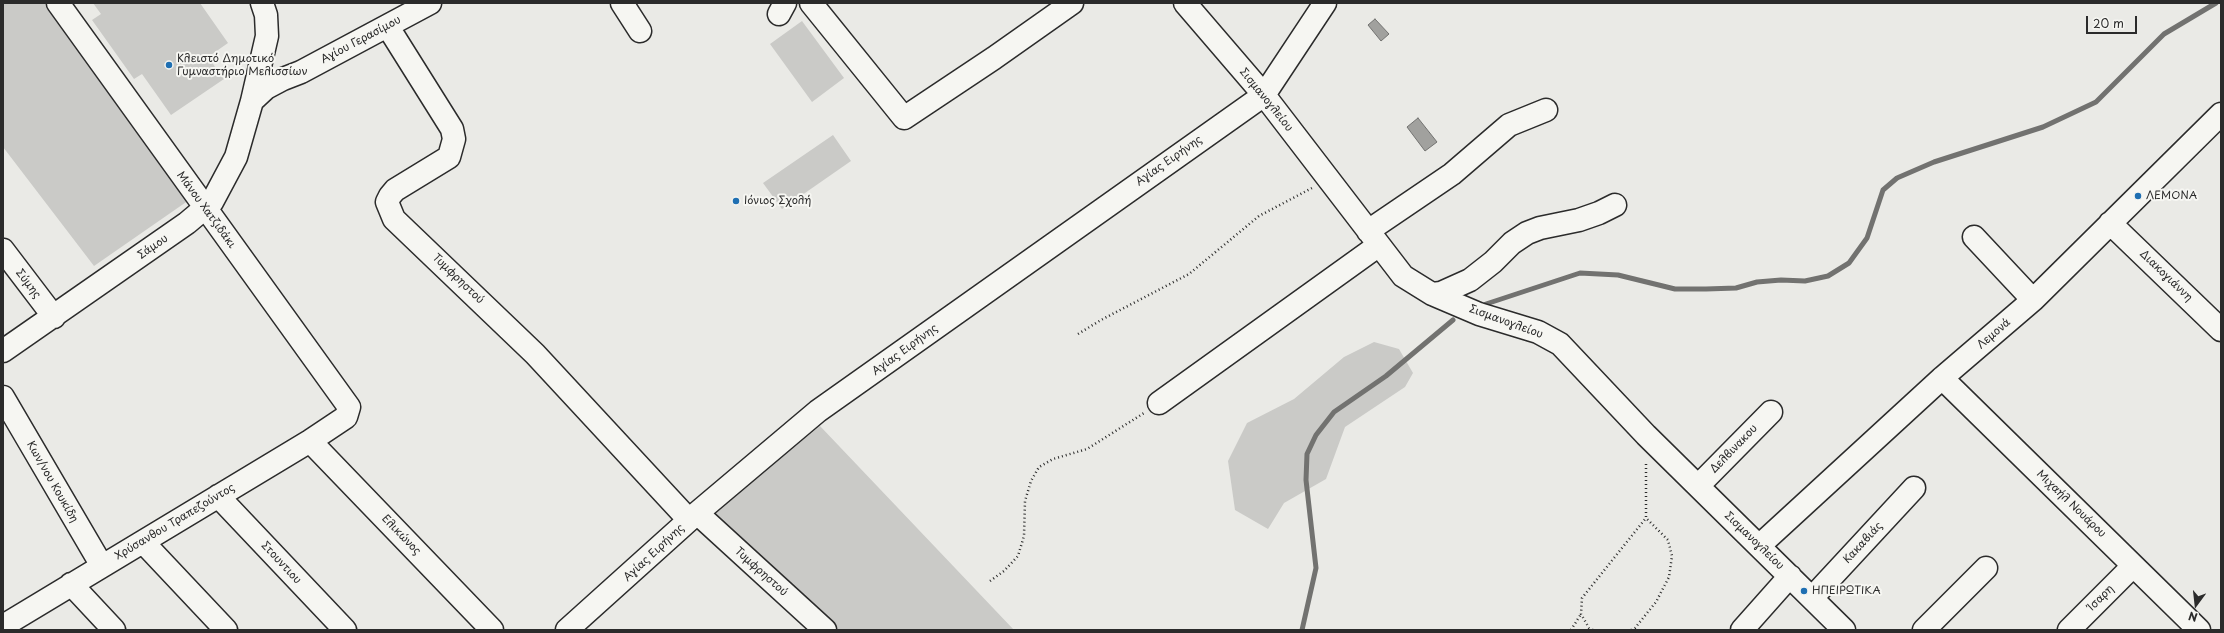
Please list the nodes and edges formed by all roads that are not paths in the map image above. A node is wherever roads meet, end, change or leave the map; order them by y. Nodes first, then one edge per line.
1 (58, 3) edge
2 (262, 3) edge
3 (428, 3) edge
4 (622, 3) edge
5 (811, 3) edge
6 (1072, 3) edge
7 (1185, 3) edge
8 (1325, 3) edge
9 (388, 27) junction
10 (640, 31) dead end
11 (1264, 95) junction
12 (252, 101) junction
13 (1546, 110) dead end
14 (2221, 114) edge
15 (1615, 205) dead end
16 (205, 209) junction
17 (2110, 223) junction
18 (1974, 237) dead end
19 (1374, 238) junction
20 (3, 250) edge
21 (1432, 294) junction
22 (2033, 300) junction
23 (54, 317) junction
24 (2221, 330) edge
25 (3, 351) edge
26 (1942, 378) junction
27 (3, 397) edge
28 (1160, 403) road end
29 (1771, 412) dead end
30 (346, 417) joint
31 (310, 441) junction
32 (1698, 486) junction
33 (1914, 488) dead end
34 (218, 496) junction
35 (693, 517) junction
36 (143, 542) junction
37 (1759, 546) junction
38 (102, 566) junction
39 (2134, 566) junction
40 (1986, 568) dead end
41 (1790, 576) junction
42 (71, 584) junction
43 (1812, 598) junction
44 (3, 626) edge
45 (114, 630) edge
46 (226, 630) edge
47 (345, 630) edge
48 (492, 630) edge
49 (567, 630) edge
50 (825, 630) edge
51 (1742, 630) edge
52 (1844, 630) edge
53 (1924, 630) edge
54 (2069, 630) edge
55 (2199, 630) edge

1 - 16 street, Μάνου Χατζιδάκι
2 - 12 street, Σάμου
3 - 9 street, Αγίου Γερασίμου
4 - 10 street
5 - 6 street
7 - 11 street, Σισμανογλείου
8 - 11 street
9 - 12 street, Αγίου Γερασίμου
9 - 35 street, Τυμφρηστού
11 - 19 street, Σισμανογλείου
11 - 35 street, Αγίας Ειρήνης
12 - 16 street, Σάμου
13 - 19 street
14 - 17 street, Λεμονά
15 - 21 street
16 - 23 street, Σάμου
16 - 30 street, Μάνου Χατζιδάκι
17 - 22 street, Λεμονά
17 - 24 street, Διακογιάννη
18 - 22 street
19 - 21 street, Σισμανογλείου
19 - 28 street
20 - 23 street, Σύμης
21 - 32 street, Σισμανογλείου
22 - 26 street, Λεμονά
23 - 25 street, Σάμου
26 - 37 street, Λεμονά
26 - 39 street, Μιχαήλ Νουάρου
27 - 38 street, Κων/νου Κουκίδη
29 - 32 street, Δελβινακου
30 - 31 street, Χρύσανθου Τραπεζούντος
31 - 34 street, Χρύσανθου Τραπεζούντος
31 - 48 street, Ελικώνος
32 - 37 street, Σισμανογλείου
33 - 43 street, Κακαβιάς
34 - 36 street, Χρύσανθου Τραπεζούντος
34 - 47 street, Στουντιου
35 - 49 street, Αγίας Ειρήνης
35 - 50 street, Τυμφρηστού
36 - 38 street, Χρύσανθου Τραπεζούντος
36 - 46 street
37 - 41 street, Σισμανογλείου
38 - 42 street, Χρύσανθου Τραπεζούντος
39 - 54 street, Ίσαρη
39 - 55 street, Μιχαήλ Νουάρου
40 - 53 street
41 - 43 street, Σισμανογλείου
41 - 51 street
42 - 44 street, Χρύσανθου Τραπεζούντος
42 - 45 street
43 - 52 street, Σισμανογλείου

